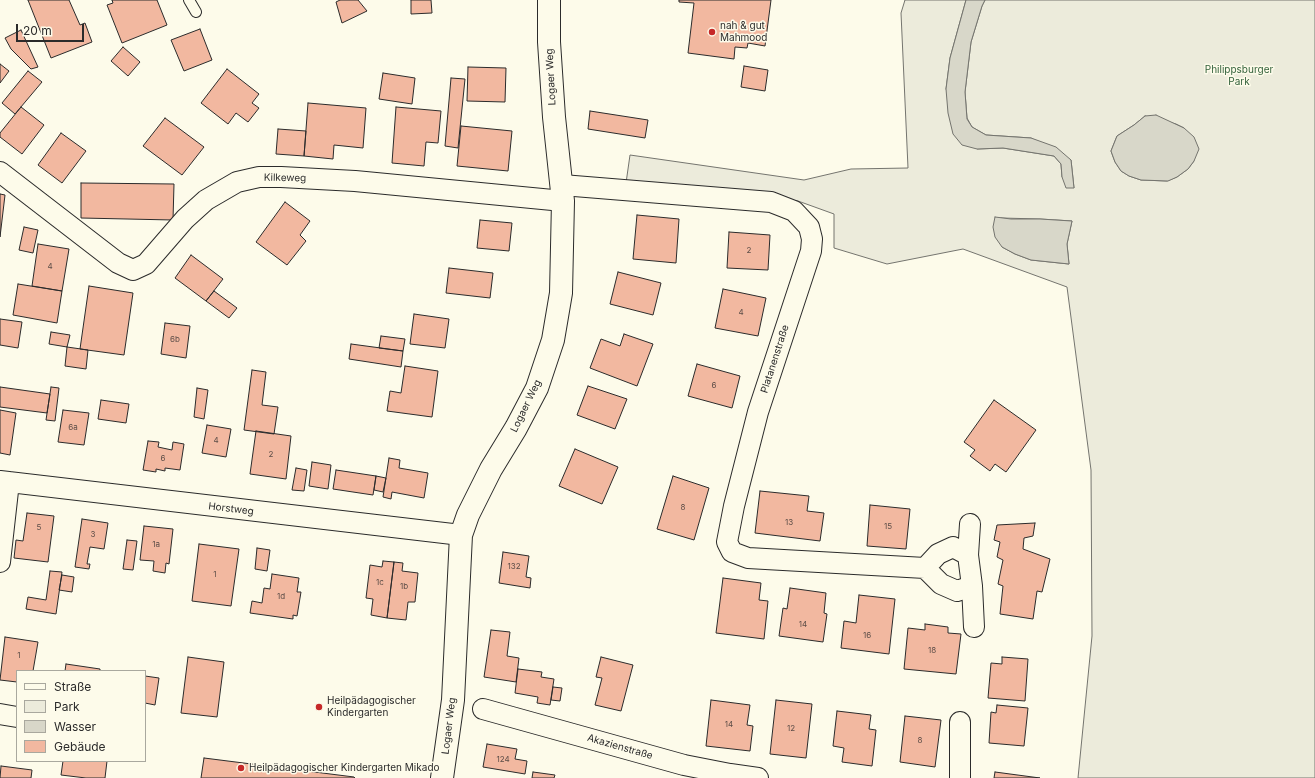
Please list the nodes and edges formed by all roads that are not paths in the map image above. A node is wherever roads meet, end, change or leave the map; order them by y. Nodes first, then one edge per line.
1 (190, 0) edge
2 (549, 0) edge
3 (196, 12) dead end
4 (0, 172) edge
5 (562, 193) junction
6 (5, 482) edge
7 (970, 524) dead end
8 (461, 535) junction
9 (968, 555) junction
10 (0, 562) edge
11 (926, 568) junction
12 (972, 586) junction
13 (974, 627) dead end
14 (483, 709) dead end
15 (0, 714) edge
16 (16, 717) edge
17 (960, 722) dead end
18 (442, 778) edge
19 (758, 778) edge
20 (960, 778) edge

1 - 3 lane
2 - 5 street, Logaer Weg
4 - 5 street, Kilkeweg
5 - 8 street, Logaer Weg
5 - 11 street, Platanenstraße
6 - 8 street, Horstweg
6 - 10 street
7 - 9 street
8 - 18 street, Logaer Weg
9 - 11 street
9 - 12 street
11 - 12 street
12 - 13 street
14 - 19 street, Akazienstraße
15 - 16 street
17 - 20 street

